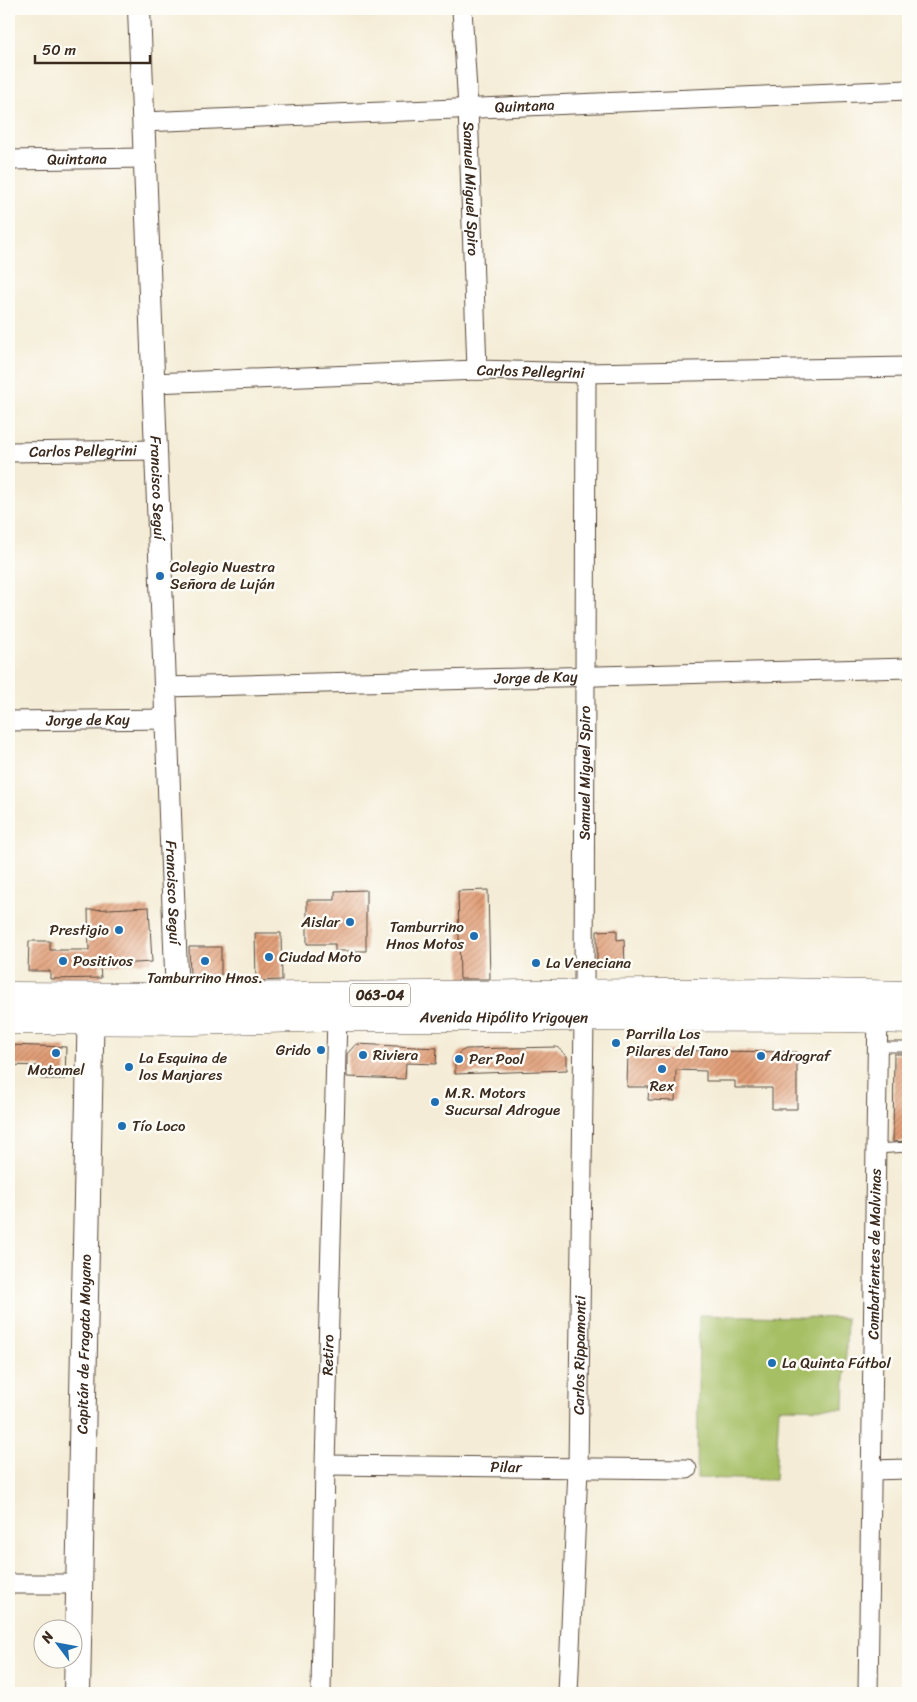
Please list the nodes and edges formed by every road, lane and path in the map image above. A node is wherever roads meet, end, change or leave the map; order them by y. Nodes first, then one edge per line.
1 (139, 9) edge
2 (462, 9) edge
3 (908, 90) edge
4 (468, 107) junction
5 (143, 122) junction
6 (145, 158) junction
7 (9, 160) edge
8 (908, 366) edge
9 (477, 370) junction
10 (586, 373) junction
11 (153, 383) junction
12 (156, 450) junction
13 (9, 452) edge
14 (908, 668) edge
15 (586, 676) junction
16 (165, 686) junction
17 (166, 718) junction
18 (9, 721) edge
19 (908, 995) edge
20 (9, 996) edge
21 (584, 1005) junction
22 (878, 1007) junction
23 (91, 1008) junction
24 (176, 1009) junction
25 (337, 1017) junction
26 (9, 1020) edge
27 (908, 1020) edge
28 (878, 1046) junction
29 (908, 1047) edge
30 (908, 1147) edge
31 (876, 1149) junction
32 (325, 1465) junction
33 (687, 1468) dead end
34 (578, 1469) junction
35 (908, 1469) edge
36 (871, 1470) junction
37 (9, 1584) edge
38 (79, 1584) junction
39 (77, 1693) edge
40 (322, 1693) edge
41 (568, 1693) edge
42 (868, 1693) edge

1 - 5 street, Francisco Seguí
2 - 4 street, Samuel Miguel Spiro
3 - 4 street, Quintana
4 - 5 street, Quintana
4 - 9 street, Samuel Miguel Spiro
5 - 6 street, Francisco Seguí
6 - 7 street, Quintana
6 - 11 street, Francisco Seguí
8 - 10 street, Carlos Pellegrini
9 - 10 street, Carlos Pellegrini
9 - 11 street, Carlos Pellegrini
10 - 15 street, Samuel Miguel Spiro
11 - 12 street, Francisco Seguí
12 - 13 street, Carlos Pellegrini
12 - 16 street, Francisco Seguí
14 - 15 street, Jorge de Kay
15 - 16 street, Jorge de Kay
15 - 21 street, Samuel Miguel Spiro
16 - 17 street, Francisco Seguí
17 - 18 street, Jorge de Kay
17 - 24 street, Francisco Seguí
19 - 22 main road, Avenida Hipólito Yrigoyen / 063-04
20 - 23 main road, Avenida Hipólito Yrigoyen / 063-04
21 - 22 main road, Avenida Hipólito Yrigoyen / 063-04
21 - 24 main road, Avenida Hipólito Yrigoyen / 063-04
21 - 25 main road, Avenida Hipólito Yrigoyen / 063-04
21 - 34 street, Carlos Rippamonti
22 - 27 main road, Avenida Hipólito Yrigoyen / 063-04
22 - 28 street, Combatientes de Malvinas
23 - 24 main road, Avenida Hipólito Yrigoyen / 063-04
23 - 26 main road, Avenida Hipólito Yrigoyen / 063-04
23 - 38 main road, Capitán de Fragata Moyano
24 - 25 main road, Avenida Hipólito Yrigoyen / 063-04
25 - 32 street, Retiro
28 - 29 lane
28 - 31 street, Combatientes de Malvinas
30 - 31 lane
31 - 36 street, Combatientes de Malvinas
32 - 34 street, Pilar
32 - 40 street, Retiro
33 - 34 street, Pilar
34 - 41 street, Carlos Rippamonti
35 - 36 street
36 - 42 street, Combatientes de Malvinas
37 - 38 street
38 - 39 main road, Capitán de Fragata Moyano

